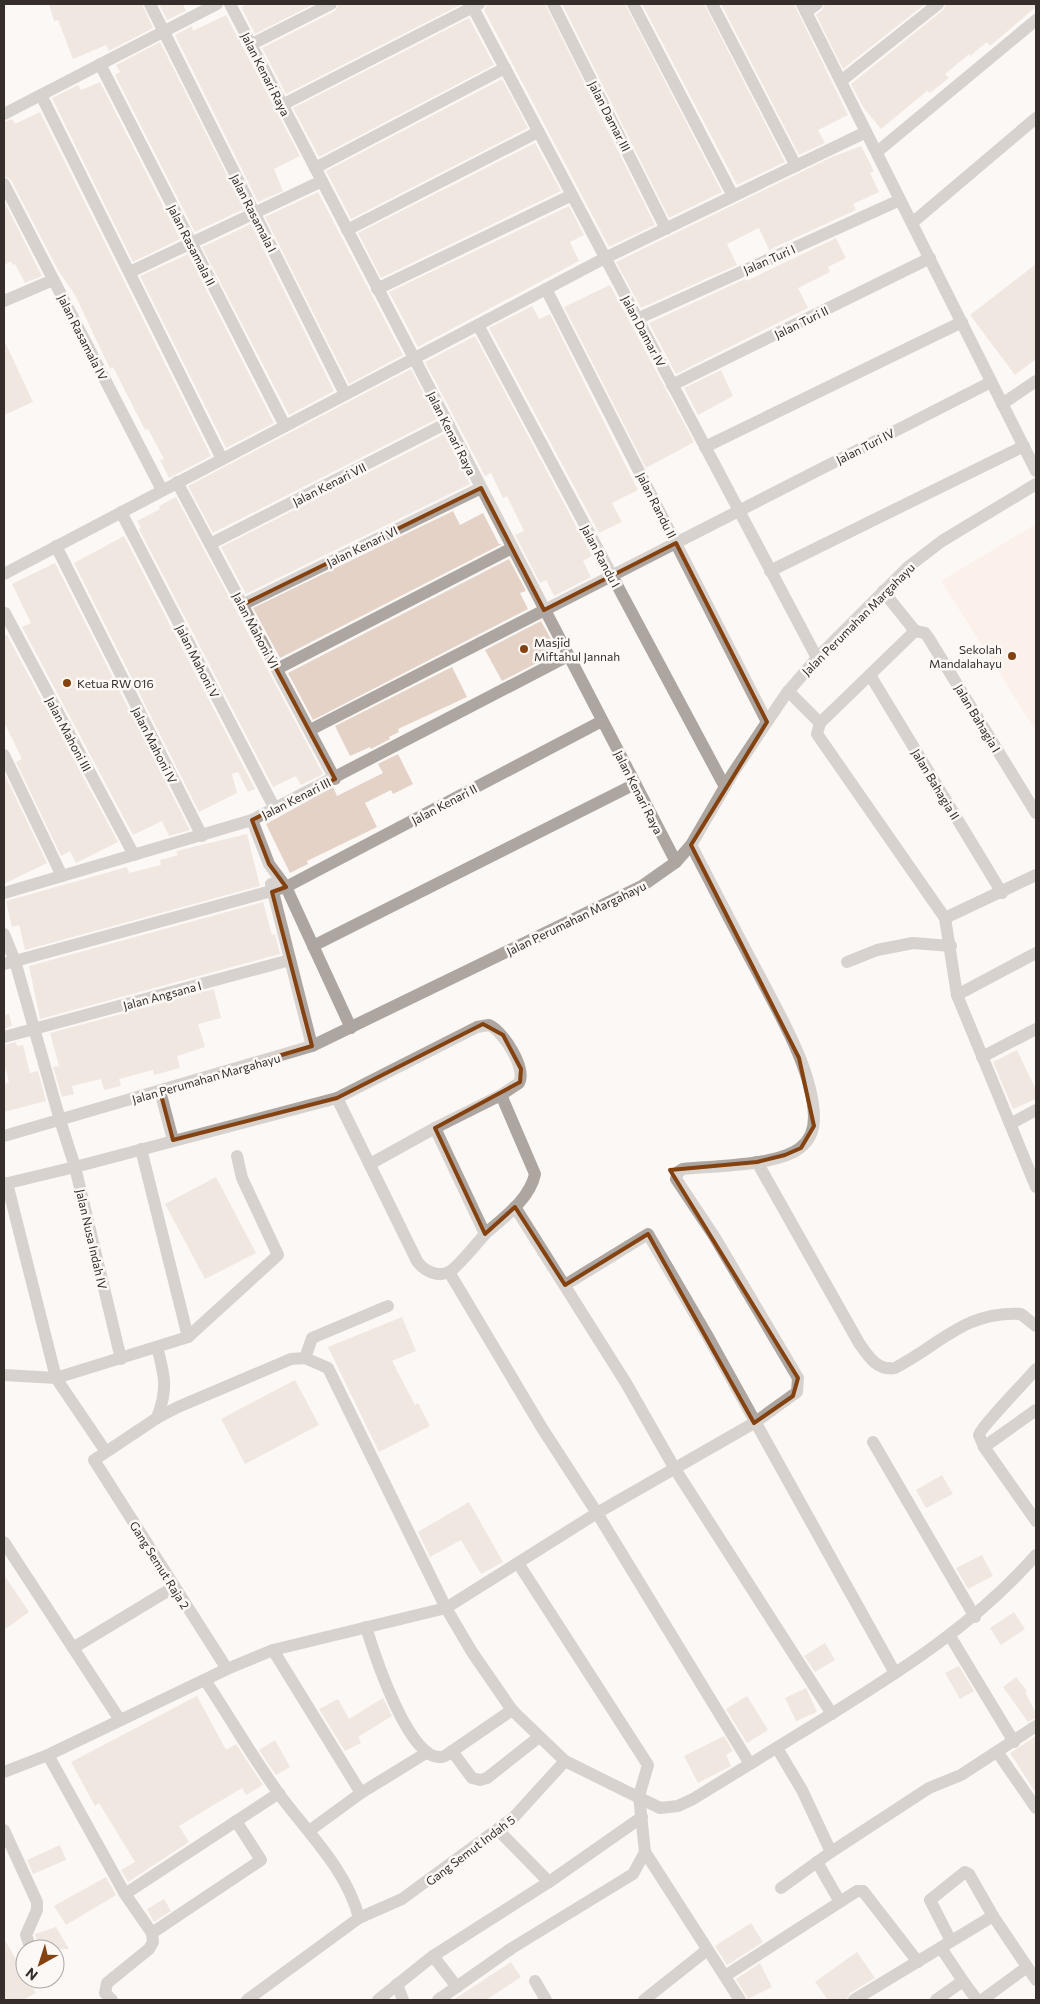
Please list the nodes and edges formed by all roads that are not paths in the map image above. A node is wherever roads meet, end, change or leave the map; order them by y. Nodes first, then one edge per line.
1 (150, 4) edge
2 (216, 4) edge
3 (230, 4) edge
4 (331, 4) edge
5 (553, 4) edge
6 (633, 4) edge
7 (712, 4) edge
8 (816, 4) edge
9 (938, 4) edge
10 (474, 5) edge
11 (804, 8) edge
12 (1036, 20) edge
13 (163, 32) junction
14 (250, 45) junction
15 (100, 64) junction
16 (505, 68) junction
17 (840, 81) junction
18 (41, 95) junction
19 (282, 105) junction
20 (4, 114) edge
21 (1036, 118) edge
22 (538, 132) junction
23 (866, 132) junction
24 (877, 152) junction
25 (796, 166) junction
26 (315, 168) junction
27 (322, 181) junction
28 (4, 184) edge
29 (572, 195) junction
30 (733, 196) junction
31 (900, 200) junction
32 (254, 212) junction
33 (912, 223) junction
34 (666, 228) junction
35 (347, 230) junction
36 (192, 244) junction
37 (605, 258) junction
38 (930, 258) junction
39 (130, 272) junction
40 (53, 280) junction
41 (377, 289) junction
42 (546, 289) junction
43 (4, 301) edge
44 (637, 319) junction
45 (962, 322) junction
46 (478, 325) junction
47 (414, 358) junction
48 (1036, 381) edge
49 (991, 382) junction
50 (672, 385) junction
51 (345, 394) junction
52 (1002, 404) junction
53 (447, 423) junction
54 (285, 426) junction
55 (1024, 446) junction
56 (705, 447) junction
57 (222, 459) junction
58 (1036, 471) edge
59 (177, 482) junction
60 (1036, 484) edge
61 (481, 488) junction
62 (162, 490) junction
63 (739, 511) junction
64 (122, 512) junction
65 (676, 543) junction
66 (210, 544) junction
67 (56, 546) junction
68 (512, 548) junction
69 (770, 571) junction
70 (4, 574) edge
71 (612, 576) junction
72 (883, 591) junction
73 (242, 604) junction
74 (544, 610) junction
75 (4, 612) edge
76 (915, 631) junction
77 (568, 656) junction
78 (817, 658) junction
79 (277, 669) junction
80 (870, 675) junction
81 (788, 691) junction
82 (602, 721) junction
83 (767, 722) junction
84 (820, 723) junction
85 (310, 730) junction
86 (4, 755) edge
87 (336, 779) junction
88 (635, 784) junction
89 (725, 787) junction
90 (275, 809) junction
91 (1036, 813) edge
92 (252, 820) junction
93 (202, 836) junction
94 (691, 845) junction
95 (134, 855) junction
96 (676, 862) junction
97 (269, 864) junction
98 (1036, 875) edge
99 (62, 876) junction
100 (286, 887) junction
101 (272, 892) junction
102 (4, 893) edge
103 (1002, 893) junction
104 (945, 918) junction
105 (4, 934) edge
106 (313, 946) junction
107 (951, 946) junction
108 (1036, 953) edge
109 (290, 960) junction
110 (9, 962) edge
111 (847, 962) dead end
112 (957, 995) junction
113 (351, 1028) junction
114 (34, 1029) junction
115 (1036, 1029) edge
116 (4, 1037) edge
117 (312, 1046) junction
118 (982, 1057) junction
119 (160, 1091) junction
120 (501, 1095) junction
121 (337, 1098) junction
122 (1036, 1110) edge
123 (1010, 1124) junction
124 (62, 1125) junction
125 (435, 1128) junction
126 (172, 1135) junction
127 (4, 1136) edge
128 (141, 1149) junction
129 (237, 1156) dead end
130 (757, 1162) junction
131 (370, 1164) junction
132 (75, 1167) junction
133 (6, 1183) edge
134 (1036, 1186) edge
135 (515, 1207) junction
136 (485, 1234) junction
137 (449, 1272) junction
138 (565, 1285) junction
139 (388, 1306) dead end
140 (1036, 1326) edge
141 (188, 1337) junction
142 (157, 1347) junction
143 (305, 1358) junction
144 (121, 1359) junction
145 (1036, 1369) edge
146 (4, 1375) edge
147 (56, 1378) junction
148 (1036, 1410) edge
149 (157, 1418) junction
150 (754, 1423) junction
151 (873, 1442) dead end
152 (102, 1446) dead end
153 (984, 1447) junction
154 (675, 1469) junction
155 (597, 1513) junction
156 (1036, 1521) edge
157 (4, 1542) edge
158 (1036, 1554) edge
159 (518, 1563) junction
160 (174, 1587) junction
161 (446, 1608) junction
162 (975, 1616) junction
163 (366, 1627) junction
164 (950, 1636) junction
165 (72, 1648) junction
166 (273, 1650) junction
167 (227, 1670) junction
168 (895, 1673) junction
169 (205, 1680) junction
170 (512, 1710) junction
171 (832, 1714) junction
172 (120, 1720) junction
173 (1036, 1726) edge
174 (539, 1737) junction
175 (1014, 1742) junction
176 (777, 1748) junction
177 (452, 1751) junction
178 (426, 1753) junction
179 (998, 1753) junction
180 (48, 1755) junction
181 (566, 1761) junction
182 (750, 1764) junction
183 (4, 1772) edge
184 (279, 1793) junction
185 (361, 1793) junction
186 (639, 1796) junction
187 (1036, 1808) edge
188 (642, 1817) junction
189 (236, 1821) junction
190 (4, 1830) edge
191 (498, 1830) junction
192 (309, 1831) junction
193 (645, 1852) junction
194 (831, 1852) junction
195 (817, 1862) junction
196 (549, 1882) junction
197 (781, 1888) dead end
198 (125, 1894) junction
199 (840, 1902) junction
200 (992, 1916) junction
201 (359, 1918) junction
202 (152, 1933) junction
203 (28, 1939) edge
204 (946, 1944) junction
205 (708, 1950) junction
206 (433, 1956) junction
207 (918, 1962) junction
208 (1027, 1967) junction
209 (725, 1976) junction
210 (1036, 1980) edge
211 (535, 1981) dead end
212 (963, 1981) junction
213 (397, 1984) junction
214 (457, 1987) junction
215 (112, 2000) edge
216 (248, 2000) edge
217 (378, 2000) edge
218 (403, 2000) edge
219 (438, 2000) edge
220 (546, 2000) edge
221 (644, 2000) edge
222 (740, 2000) edge
223 (854, 2000) edge
224 (936, 2000) edge

1 - 13 street, Jalan Rasamala I
2 - 13 street
3 - 14 street, Jalan Kenari Raya
4 - 14 street
5 - 34 street, Jalan Damar III
6 - 30 street
7 - 25 street
8 - 11 street
9 - 17 street
10 - 16 street, Jalan Damar IV
10 - 19 street
11 - 17 street
12 - 24 street
13 - 15 street
13 - 32 street, Jalan Rasamala I
14 - 19 street, Jalan Kenari Raya
15 - 18 street
15 - 36 street, Jalan Rasamala II
16 - 22 street, Jalan Damar IV
16 - 26 street
17 - 23 street
18 - 20 street
18 - 39 street
19 - 26 street, Jalan Kenari Raya
21 - 33 street
22 - 29 street, Jalan Damar IV
22 - 35 street
23 - 24 street
23 - 25 street
24 - 31 street
25 - 30 street
26 - 27 street, Jalan Kenari Raya
27 - 32 street
27 - 35 street, Jalan Kenari Raya
28 - 40 street, Jalan Rasamala IV
29 - 37 street, Jalan Damar IV
29 - 41 street
30 - 34 street
31 - 33 street
31 - 44 street, Jalan Turi I
32 - 36 street
32 - 51 street, Jalan Rasamala I
33 - 38 street
34 - 37 street
35 - 41 street, Jalan Kenari Raya
36 - 39 street
36 - 54 street, Jalan Rasamala II
37 - 42 street
37 - 44 street, Jalan Damar IV
38 - 45 street
38 - 50 street, Jalan Turi II
39 - 57 street
40 - 43 street
40 - 62 street, Jalan Rasamala IV
41 - 47 street, Jalan Kenari Raya
42 - 46 street
42 - 65 street, Jalan Randu II
44 - 50 street, Jalan Damar IV
45 - 49 street
45 - 56 street
46 - 47 street
46 - 71 street, Jalan Randu I
47 - 51 street
47 - 53 street, Jalan Kenari Raya
48 - 52 street
49 - 52 street
49 - 63 street, Jalan Turi IV
50 - 56 street, Jalan Damar IV
51 - 54 street
52 - 55 street
53 - 61 street, Jalan Kenari Raya
53 - 66 street, Jalan Kenari VII
54 - 57 street
55 - 58 street
55 - 69 street
56 - 63 street, Jalan Damar IV
57 - 59 street
59 - 62 street
59 - 66 street, Jalan Mahoni VI
60 - 72 street, Jalan Perumahan Margahayu
61 - 68 street, Jalan Kenari Raya
61 - 73 street, Jalan Kenari VI
62 - 64 street
63 - 65 street, Jalan Turi IV
63 - 69 street, Jalan Damar IV
64 - 67 street
64 - 90 street, Jalan Mahoni V
65 - 71 street, Jalan Turi IV
65 - 83 street, Jalan Randu II
66 - 73 street, Jalan Mahoni VI
67 - 70 street
67 - 93 street, Jalan Mahoni IV
68 - 74 street, Jalan Kenari Raya
68 - 79 street
69 - 78 street, Jalan Damar IV
71 - 74 street, Jalan Turi IV
71 - 89 street, Jalan Randu I
72 - 76 street, Jalan Bahagia I
72 - 78 street, Jalan Perumahan Margahayu
73 - 79 street, Jalan Mahoni VI
74 - 77 street, Jalan Kenari Raya
74 - 85 street, Jalan Turi IV
75 - 95 street, Jalan Mahoni III
76 - 80 street
76 - 91 street, Jalan Bahagia I
77 - 82 street, Jalan Kenari Raya
77 - 87 street, Jalan Kenari III
78 - 81 street, Jalan Perumahan Margahayu
79 - 85 street, Jalan Mahoni VI
80 - 84 street
80 - 103 street, Jalan Bahagia II
81 - 83 street, Jalan Perumahan Margahayu
81 - 84 street
82 - 88 street, Jalan Kenari Raya
82 - 100 street, Jalan Kenari II
83 - 89 street, Jalan Perumahan Margahayu
84 - 104 street
85 - 87 street, Jalan Mahoni VI
86 - 99 street
87 - 90 street, Jalan Kenari III
88 - 96 street, Jalan Kenari Raya
88 - 106 street
89 - 94 street, Jalan Perumahan Margahayu
90 - 92 street, Jalan Kenari III
92 - 93 street, Jalan Kenari III
92 - 97 street
93 - 95 street, Jalan Kenari III
94 - 96 street, Jalan Perumahan Margahayu
94 - 130 street
95 - 99 street, Jalan Kenari III
96 - 113 street, Jalan Perumahan Margahayu
97 - 100 street
97 - 101 street
98 - 103 street
99 - 102 street, Jalan Kenari III
100 - 101 street, Jalan Kenari II
100 - 106 street
101 - 109 street
101 - 110 street, Jalan Kenari II
103 - 104 street
104 - 107 street
105 - 110 street, Jalan Nusa Indah IV
106 - 113 street
107 - 111 street
107 - 112 street
108 - 112 street
109 - 114 street, Jalan Angsana I
109 - 117 street
110 - 114 street, Jalan Nusa Indah IV
112 - 118 street
113 - 117 street, Jalan Perumahan Margahayu
114 - 116 street, Jalan Angsana I
114 - 124 street, Jalan Nusa Indah IV
115 - 118 street
117 - 119 street, Jalan Perumahan Margahayu
118 - 123 street
119 - 124 street, Jalan Perumahan Margahayu
119 - 126 street
120 - 121 street
120 - 125 street
120 - 135 street
121 - 126 street
121 - 131 street
122 - 123 street
123 - 134 street
124 - 127 street, Jalan Perumahan Margahayu
124 - 132 street, Jalan Nusa Indah IV
125 - 131 street
125 - 136 street
126 - 128 street
128 - 132 street
128 - 141 street
129 - 141 street
130 - 140 street
130 - 150 street
131 - 137 street
132 - 133 street
132 - 144 street, Jalan Nusa Indah IV
133 - 147 street
135 - 136 street
135 - 138 street
136 - 137 street
137 - 155 street
138 - 150 street
138 - 154 street
139 - 143 street
141 - 142 street
142 - 144 street
142 - 149 street
143 - 149 street
143 - 161 street
144 - 147 street
145 - 153 street
146 - 147 street
147 - 152 street
148 - 153 street
149 - 160 street, Gang Semut Raja 2
150 - 154 street
150 - 168 street
151 - 162 street
153 - 156 street
154 - 155 street
154 - 171 street
155 - 159 street
155 - 182 street
157 - 165 street
158 - 162 street
159 - 161 street
159 - 186 street
160 - 165 street
160 - 167 street, Gang Semut Raja 2
161 - 163 street
161 - 170 street
162 - 164 street
163 - 166 street
163 - 178 street
164 - 168 street
164 - 175 street
165 - 172 street
166 - 167 street
166 - 185 street
167 - 169 street
168 - 171 street
169 - 172 street
169 - 184 street
170 - 174 street
170 - 177 street
171 - 176 street
172 - 180 street
173 - 175 street
174 - 177 street
174 - 181 street
175 - 179 street
176 - 182 street
176 - 194 street
177 - 178 street
178 - 185 street
179 - 187 street
179 - 194 street
180 - 183 street
180 - 198 street
181 - 186 street
181 - 191 street, Gang Semut Indah 5
182 - 186 street
184 - 189 street
184 - 192 street
185 - 192 street
186 - 188 street
188 - 193 street
188 - 196 street
189 - 198 street
189 - 202 street
190 - 203 street
191 - 196 street
191 - 201 street, Gang Semut Indah 5
192 - 201 street
193 - 205 street
193 - 214 street
194 - 195 street
195 - 197 street
195 - 199 street
196 - 206 street
198 - 202 street
199 - 207 street
199 - 209 street
200 - 204 street
200 - 204 street
200 - 208 street
201 - 216 street, Gang Semut Indah 5
202 - 215 street
204 - 207 street
204 - 212 street
205 - 209 street
205 - 221 street
206 - 213 street
206 - 214 street
207 - 223 street
208 - 210 street
208 - 212 street
209 - 222 street
211 - 220 street
212 - 224 street
213 - 217 street
213 - 218 street
214 - 219 street

